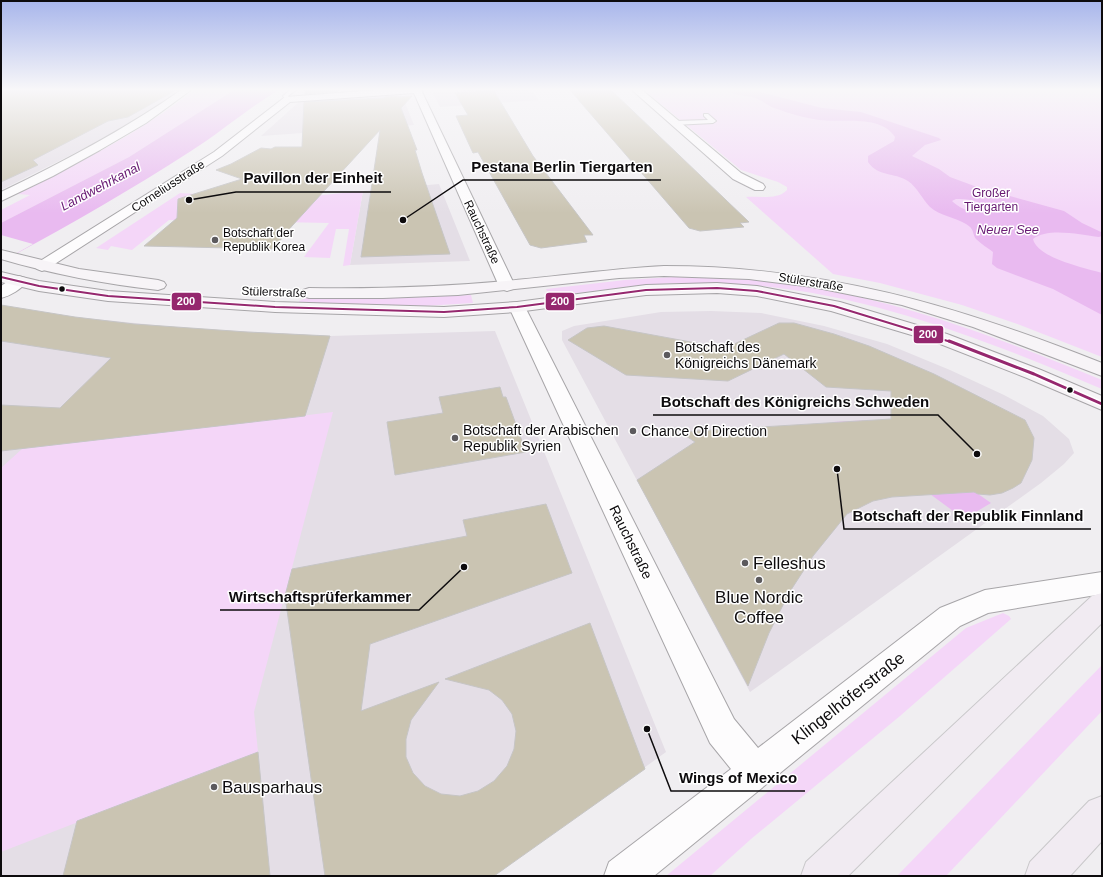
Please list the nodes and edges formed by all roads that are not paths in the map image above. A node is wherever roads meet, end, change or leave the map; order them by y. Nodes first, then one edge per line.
1 (125, 131) edge
2 (247, 131) edge
3 (437, 131) edge
4 (683, 131) edge
5 (759, 187) dead end
6 (1, 197) edge
7 (5, 256) edge
8 (42, 266) junction
9 (1, 277) edge
10 (19, 282) junction
11 (507, 286) junction
12 (1, 293) edge
13 (517, 307) junction
14 (1102, 370) edge
15 (1102, 404) edge
16 (1102, 583) edge
17 (1102, 605) edge
18 (755, 772) junction
19 (1102, 814) edge
20 (623, 876) edge
21 (820, 876) edge
22 (1044, 876) edge

1 - 6 street
2 - 8 street, Corneliusstraße
3 - 11 street, Rauchstraße
4 - 5 street
7 - 8 main road, Stülerstraße
8 - 10 main road
8 - 11 main road, Stülerstraße
9 - 10 main road, Stülerstraße
10 - 12 street
10 - 13 main road, Stülerstraße
11 - 13 main road
11 - 14 main road, Stülerstraße
13 - 15 main road, Stülerstraße
13 - 18 street, Rauchstraße
16 - 18 street, Klingelhöferstraße
17 - 21 main road
18 - 20 street, Klingelhöferstraße
19 - 22 main road

